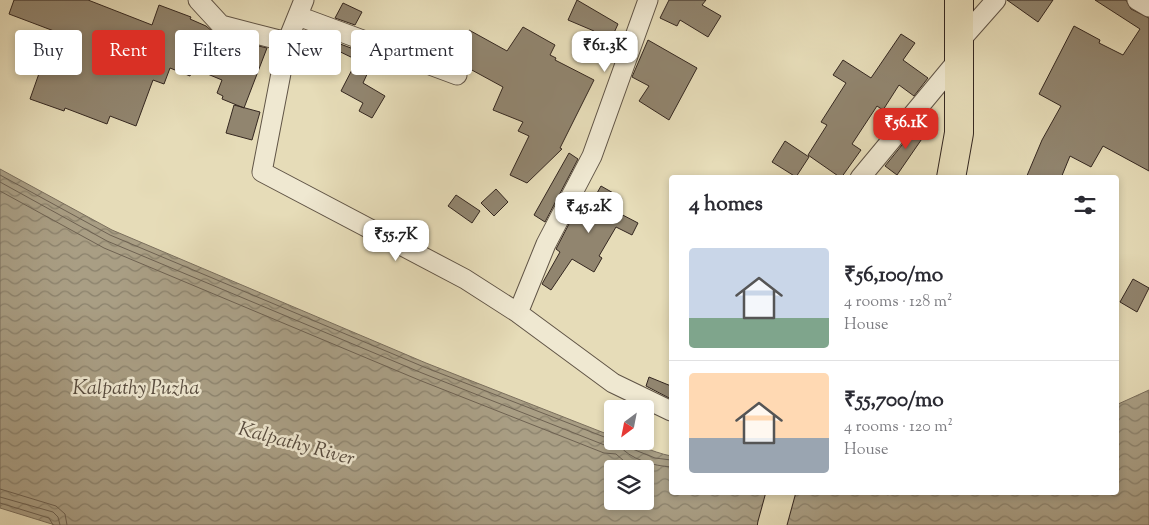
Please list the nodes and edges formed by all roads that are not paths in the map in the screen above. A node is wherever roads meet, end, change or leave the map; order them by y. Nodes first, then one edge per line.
1 (198, 0) edge
2 (648, 0) edge
3 (959, 0) edge
4 (996, 0) edge
5 (1137, 0) edge
6 (1149, 7) edge
7 (301, 8) edge
8 (293, 30) edge
9 (352, 30) edge
10 (269, 37) edge
11 (958, 52) junction
12 (281, 75) edge
13 (862, 175) edge
14 (952, 175) edge
15 (518, 313) junction
16 (669, 410) edge
17 (780, 495) edge
18 (772, 525) edge

1 - 10 street
2 - 15 street
3 - 11 highway
4 - 11 street
5 - 6 street
7 - 8 street
7 - 9 street
11 - 13 street
11 - 14 highway
12 - 15 street
15 - 16 street
17 - 18 highway

